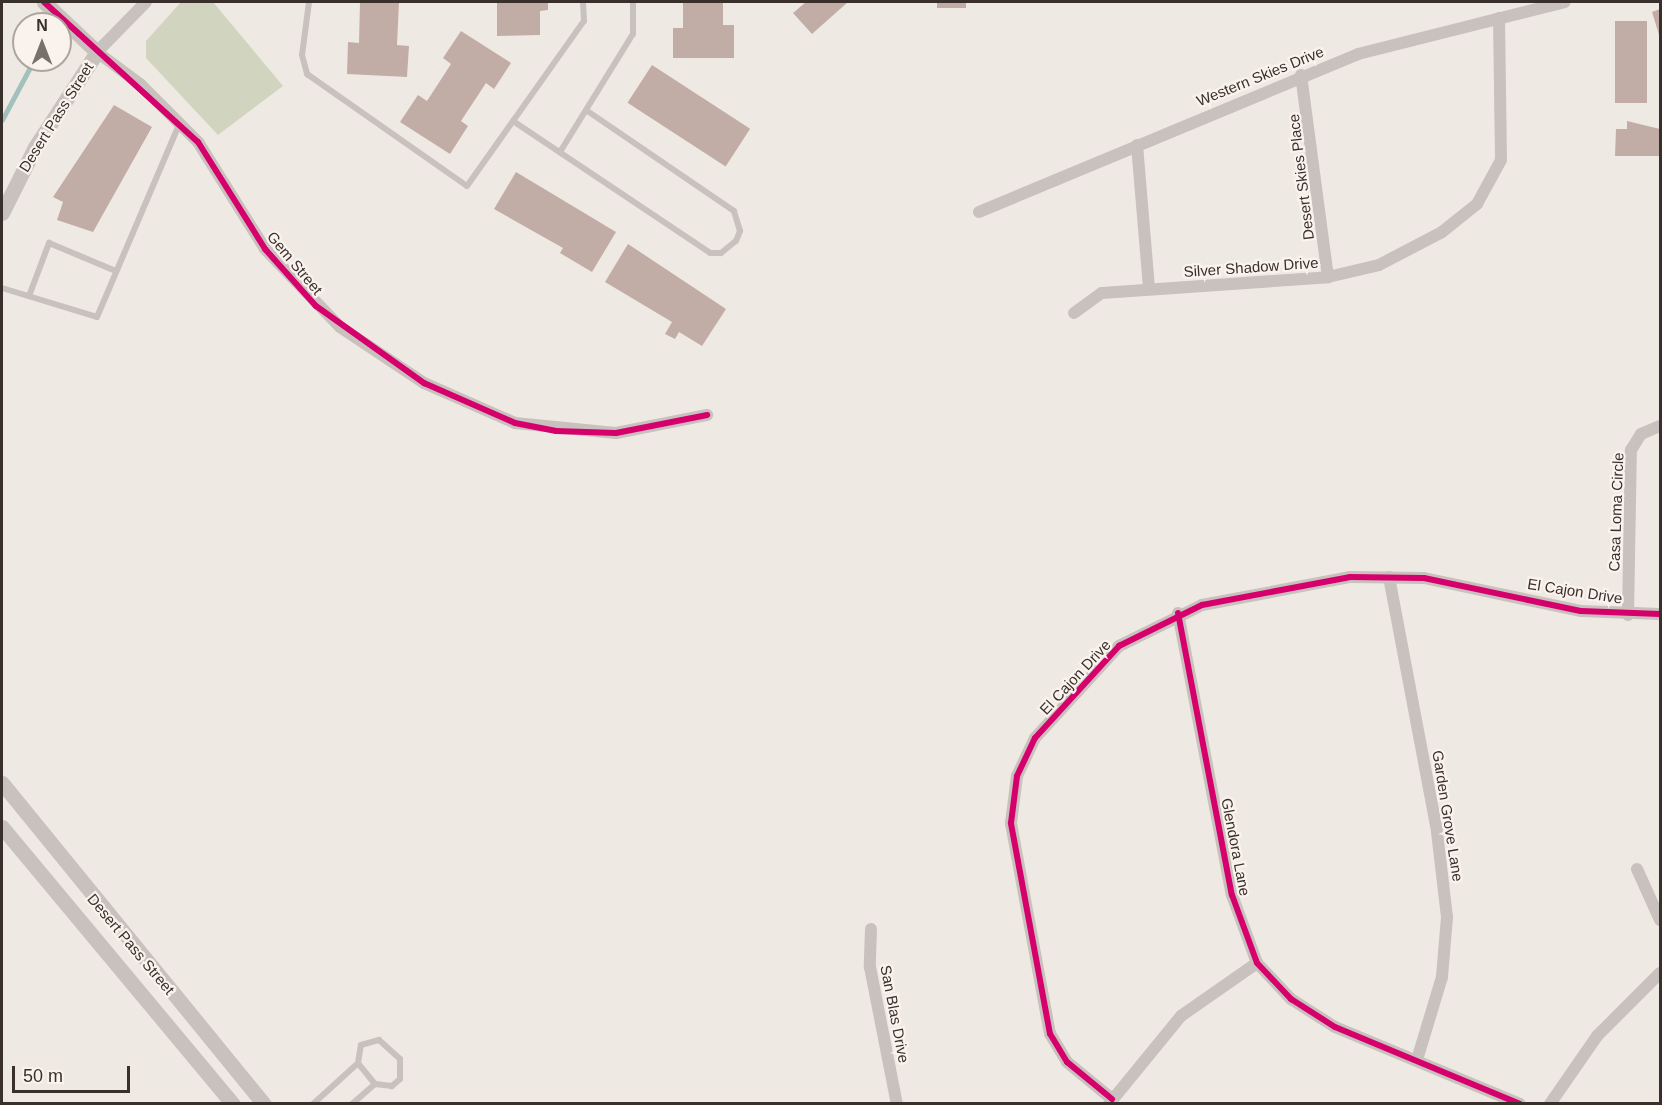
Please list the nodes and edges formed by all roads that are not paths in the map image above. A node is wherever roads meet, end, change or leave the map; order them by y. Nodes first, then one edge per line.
1 (44, 2) edge
2 (146, 2) edge
3 (309, 2) edge
4 (584, 2) edge
5 (633, 2) edge
6 (1564, 2) edge
7 (1499, 18) junction
8 (97, 52) junction
9 (1301, 75) junction
10 (586, 110) junction
11 (180, 121) junction
12 (513, 121) junction
13 (1137, 145) junction
14 (560, 152) junction
15 (979, 212) dead end
16 (2, 213) edge
17 (116, 271) junction
18 (1328, 277) junction
19 (2, 288) edge
20 (1149, 289) junction
21 (29, 296) junction
22 (1074, 313) dead end
23 (707, 415) dead end
24 (1660, 426) edge
25 (1389, 577) junction
26 (1178, 613) junction
27 (1660, 614) edge
28 (1628, 615) junction
29 (2, 783) edge
30 (5, 801) edge
31 (2, 826) edge
32 (1637, 869) dead end
33 (1660, 920) edge
34 (871, 930) dead end
35 (1257, 963) junction
36 (1660, 974) edge
37 (1418, 1060) junction
38 (358, 1063) junction
39 (375, 1084) junction
40 (1110, 1101) edge
41 (233, 1104) edge
42 (264, 1104) edge
43 (313, 1104) edge
44 (352, 1104) edge
45 (897, 1104) edge
46 (1520, 1104) edge
47 (1550, 1104) edge

1 - 8 street, Gem Street
2 - 8 street, Desert Pass Street
3 - 12 lane
4 - 12 lane
5 - 10 lane
6 - 7 street, Western Skies Drive
7 - 9 street, Western Skies Drive
7 - 18 street, Silver Shadow Drive
8 - 11 street, Gem Street
8 - 16 street, Desert Pass Street
9 - 13 street, Western Skies Drive
9 - 18 street, Desert Skies Place
10 - 14 lane
10 - 14 lane
11 - 17 lane
11 - 23 street, Gem Street
12 - 14 lane
13 - 15 street, Western Skies Drive
13 - 20 street
17 - 21 lane
17 - 21 lane
18 - 20 street, Silver Shadow Drive
19 - 21 lane
20 - 22 street, Silver Shadow Drive
24 - 28 street, Casa Loma Circle
25 - 26 street, El Cajon Drive
25 - 28 street, El Cajon Drive
25 - 37 street, Garden Grove Lane
26 - 35 street, Glendora Lane
26 - 40 street, El Cajon Drive
27 - 28 street, El Cajon Drive
29 - 30 street, Desert Pass Street
30 - 42 street, Desert Pass Street
31 - 41 street, Desert Pass Street
32 - 33 street
34 - 45 street, San Blas Drive
35 - 37 street, Glendora Lane
35 - 40 street
36 - 47 street
37 - 46 street, Glendora Lane
38 - 39 lane
38 - 39 lane
38 - 43 lane
39 - 44 lane

